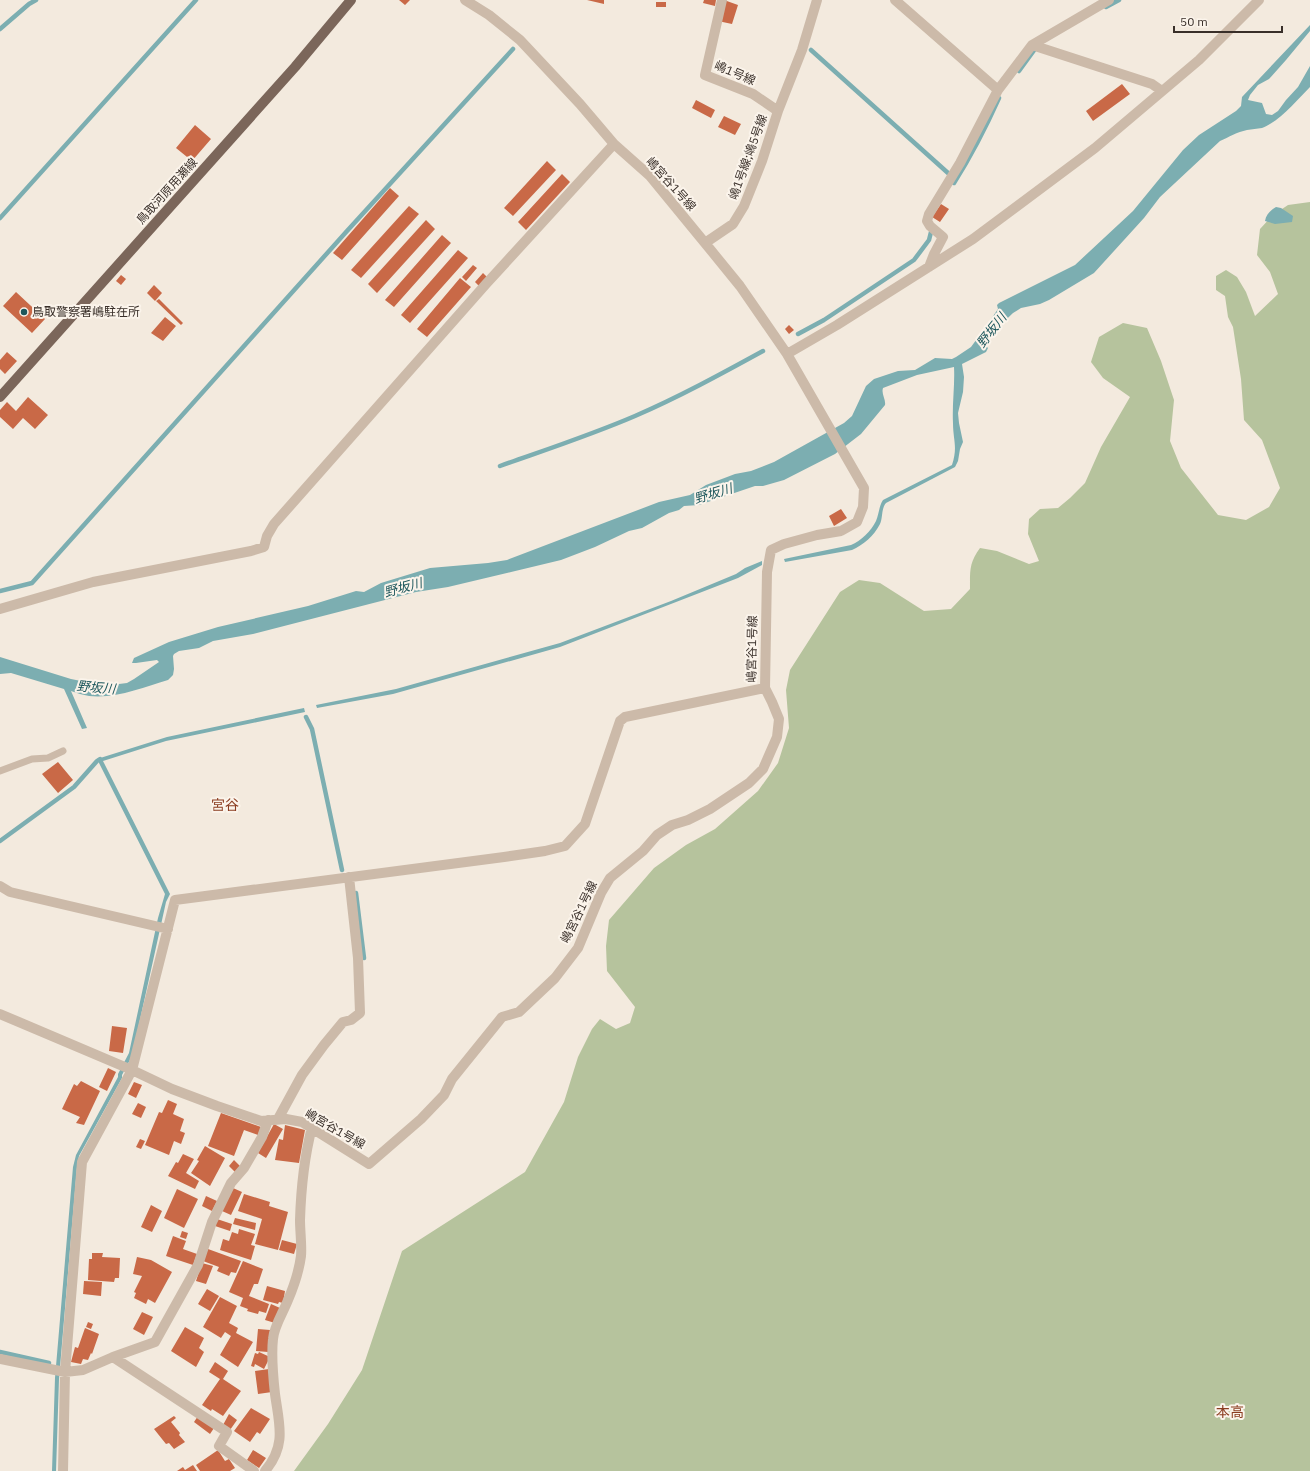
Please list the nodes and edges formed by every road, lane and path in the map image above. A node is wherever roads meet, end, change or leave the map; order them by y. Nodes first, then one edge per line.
1 (352, 0) edge
2 (465, 0) edge
3 (722, 0) edge
4 (817, 0) edge
5 (895, 0) edge
6 (1109, 0) edge
7 (1259, 0) edge
8 (1032, 45) junction
9 (998, 90) junction
10 (1162, 91) junction
11 (778, 111) junction
12 (614, 144) junction
13 (705, 243) junction
14 (929, 267) junction
15 (787, 354) junction
16 (0, 397) edge
17 (0, 609) edge
18 (765, 688) junction
19 (63, 751) dead end
20 (0, 771) edge
21 (349, 877) junction
22 (0, 886) edge
23 (168, 929) junction
24 (0, 1014) edge
25 (132, 1070) junction
26 (273, 1120) junction
27 (312, 1127) junction
28 (113, 1357) junction
29 (0, 1360) edge
30 (65, 1372) junction
31 (63, 1471) edge
32 (254, 1471) edge
33 (265, 1471) edge

1 - 16 main road, 鳥取河原用瀬線
2 - 12 street, 嶋宮谷1号線
3 - 11 street, 嶋1号線
4 - 11 street, 嶋1号線;嶋5号線
5 - 9 street
6 - 8 street
7 - 10 street
8 - 9 street
8 - 10 street
9 - 14 street
10 - 14 street
11 - 13 street, 嶋1号線;嶋5号線
12 - 13 street, 嶋宮谷1号線
12 - 17 street
13 - 15 street, 嶋宮谷1号線
14 - 15 street
15 - 18 street, 嶋宮谷1号線
18 - 21 street
18 - 27 street, 嶋宮谷1号線
19 - 20 lane
21 - 23 street
21 - 26 street
22 - 23 street
23 - 25 street
24 - 25 street, 嶋宮谷1号線
25 - 26 street, 嶋宮谷1号線
25 - 30 street
26 - 27 street, 嶋宮谷1号線
26 - 28 street
27 - 33 street
28 - 30 street
28 - 32 street
29 - 30 street
30 - 31 street

